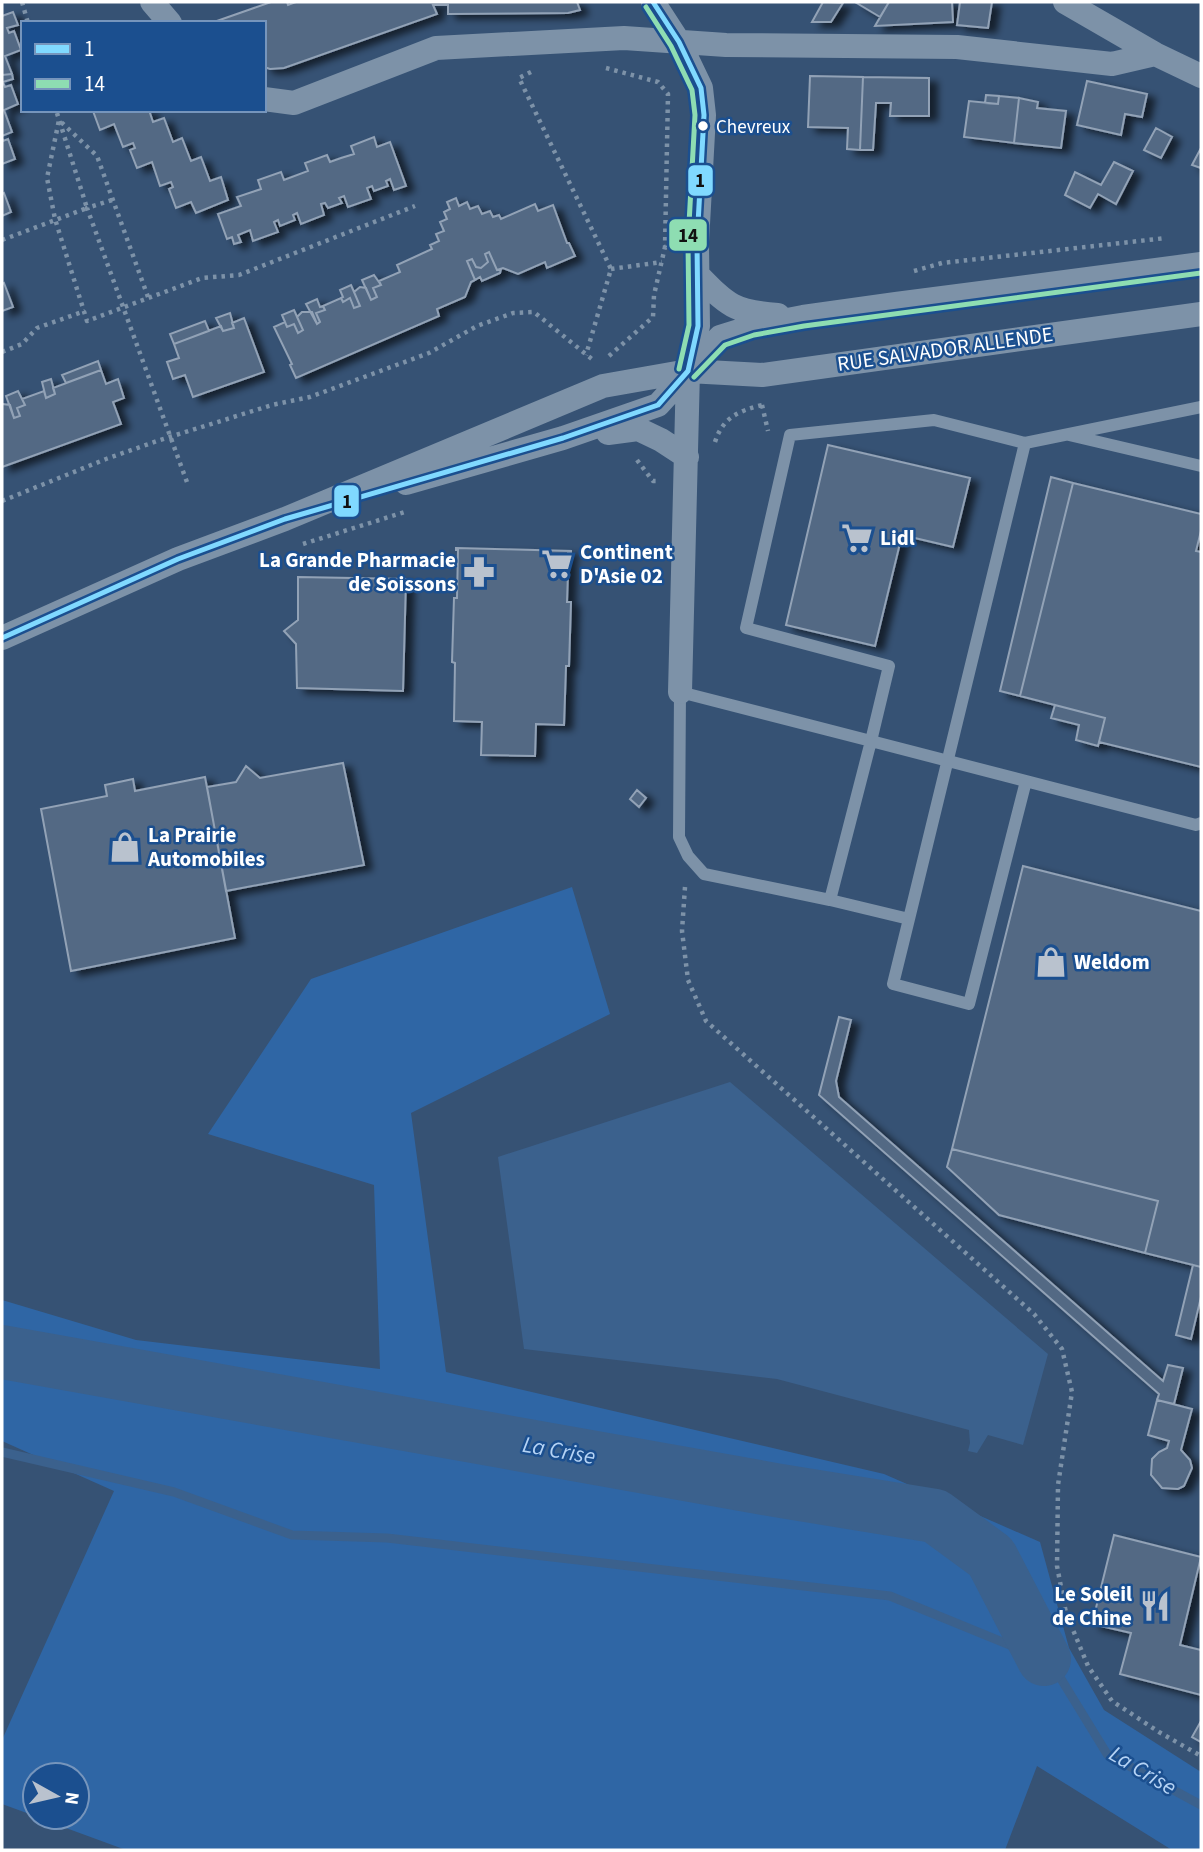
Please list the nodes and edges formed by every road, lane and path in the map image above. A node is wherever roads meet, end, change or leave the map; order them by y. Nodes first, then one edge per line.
1 (22, 2) edge
2 (152, 2) edge
3 (653, 2) edge
4 (1065, 2) edge
5 (27, 21) edge
6 (168, 21) edge
7 (679, 42) junction
8 (1155, 54) junction
9 (594, 68) dead end
10 (539, 69) dead end
11 (1201, 76) edge
12 (266, 99) edge
13 (57, 112) edge
14 (59, 120) junction
15 (112, 200) junction
16 (415, 206) dead end
17 (87, 208) junction
18 (55, 219) junction
19 (2, 240) edge
20 (697, 242) junction
21 (665, 247) junction
22 (662, 262) junction
23 (1201, 264) edge
24 (611, 269) junction
25 (697, 274) junction
26 (148, 297) junction
27 (124, 306) junction
28 (85, 311) junction
29 (1201, 314) edge
30 (803, 317) junction
31 (2, 352) edge
32 (586, 355) junction
33 (688, 371) junction
34 (600, 375) junction
35 (762, 375) junction
36 (1201, 407) edge
37 (623, 431) junction
38 (1062, 434) junction
39 (172, 437) junction
40 (562, 438) junction
41 (1025, 443) junction
42 (714, 447) dead end
43 (1201, 466) edge
44 (686, 468) junction
45 (188, 485) dead end
46 (2, 501) edge
47 (285, 519) junction
48 (2, 638) edge
49 (680, 692) junction
50 (871, 741) junction
51 (947, 761) junction
52 (1026, 781) junction
53 (1201, 822) edge
54 (688, 856) junction
55 (830, 901) junction
56 (909, 919) junction
57 (1201, 1756) edge

1 - 5 path
2 - 6 street
3 - 7 street
4 - 8 street
7 - 8 street
7 - 12 street
7 - 20 street
8 - 11 street
9 - 21 path
10 - 24 path
13 - 14 path
14 - 15 path
14 - 17 path
14 - 18 path
15 - 17 path
15 - 26 path
16 - 26 path
17 - 18 path
17 - 27 path
18 - 19 path
18 - 28 path
20 - 21 path
20 - 25 street
21 - 22 path
22 - 24 path
22 - 34 path
23 - 30 street, RUE SALVADOR ALLENDE
24 - 32 path
25 - 30 street
25 - 33 street
26 - 27 path
27 - 28 path
27 - 39 path
28 - 31 path
29 - 35 street, RUE SALVADOR ALLENDE
30 - 33 street, RUE SALVADOR ALLENDE
32 - 34 path
32 - 39 path
33 - 34 street, RUE SALVADOR ALLENDE
33 - 35 street, RUE SALVADOR ALLENDE
33 - 40 street, RUE SALVADOR ALLENDE
33 - 44 street
34 - 47 street, RUE SALVADOR ALLENDE
35 - 42 path
36 - 38 lane
37 - 40 street
37 - 44 street
37 - 44 path
38 - 41 lane
38 - 43 lane
39 - 45 path
39 - 46 path
40 - 47 street, RUE SALVADOR ALLENDE
41 - 50 lane
41 - 51 lane
44 - 49 street
47 - 48 street, RUE SALVADOR ALLENDE
49 - 50 lane
49 - 54 lane
50 - 51 lane
50 - 55 lane
51 - 52 lane
51 - 56 lane
52 - 53 lane
52 - 56 lane
54 - 55 lane
54 - 57 path
55 - 56 lane

